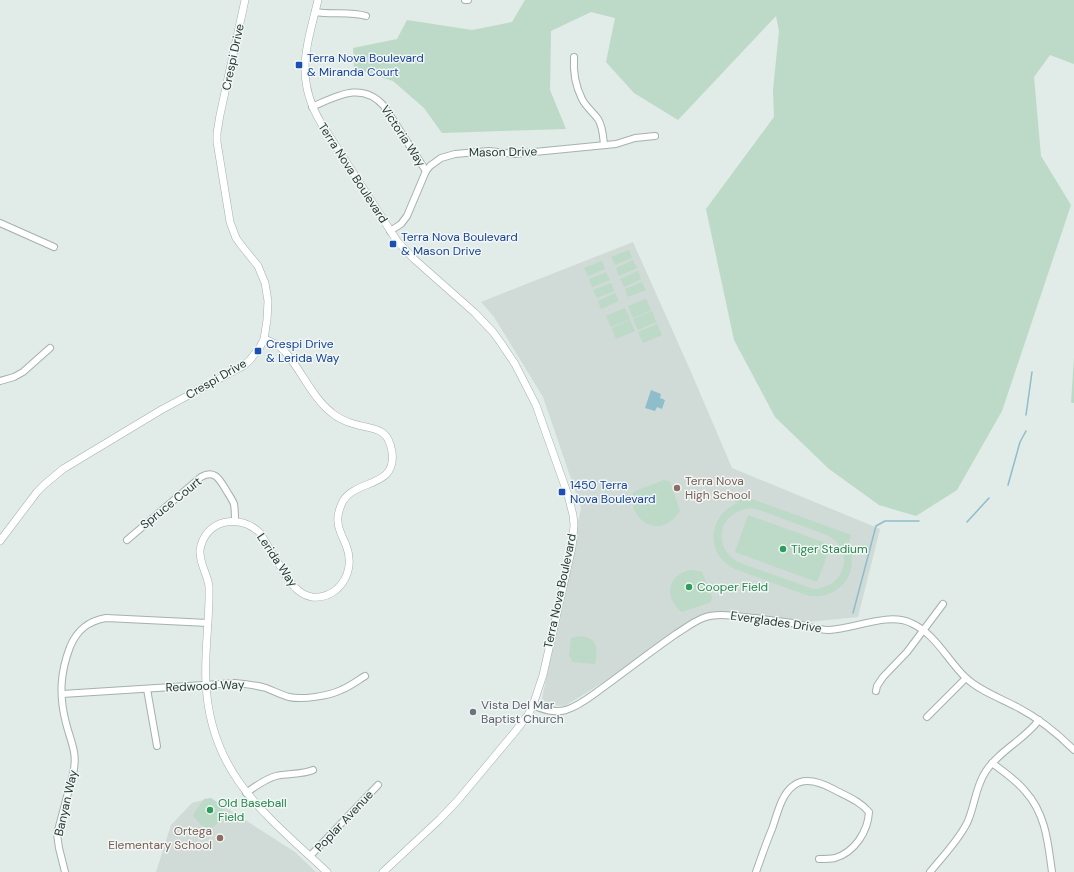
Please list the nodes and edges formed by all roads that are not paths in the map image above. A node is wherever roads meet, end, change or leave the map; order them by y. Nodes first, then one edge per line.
1 (245, 0) edge
2 (318, 0) edge
3 (315, 12) junction
4 (366, 16) dead end
5 (574, 57) dead end
6 (312, 107) junction
7 (655, 136) dead end
8 (604, 146) junction
9 (426, 171) junction
10 (0, 222) edge
11 (390, 231) junction
12 (54, 247) dead end
13 (264, 339) junction
14 (50, 348) dead end
15 (0, 381) edge
16 (234, 521) junction
17 (127, 540) dead end
18 (0, 541) edge
19 (943, 604) dead end
20 (208, 623) junction
21 (924, 631) junction
22 (365, 676) dead end
23 (966, 678) junction
24 (206, 685) junction
25 (147, 688) junction
26 (876, 691) dead end
27 (62, 694) junction
28 (533, 705) junction
29 (926, 717) dead end
30 (1039, 720) junction
31 (157, 746) dead end
32 (1074, 750) edge
33 (992, 763) junction
34 (313, 770) dead end
35 (378, 785) dead end
36 (246, 793) junction
37 (310, 856) junction
38 (819, 859) dead end
39 (64, 872) edge
40 (327, 872) edge
41 (382, 872) edge
42 (756, 872) edge
43 (930, 872) edge
44 (1052, 872) edge

1 - 13 street, Crespi Drive
2 - 3 street, Terra Nova Boulevard
3 - 4 street
3 - 6 street, Terra Nova Boulevard
5 - 8 street
6 - 9 street, Victoria Way
6 - 11 street, Terra Nova Boulevard
7 - 8 street, Mason Drive
8 - 9 street, Mason Drive
9 - 11 street, Mason Drive
10 - 12 street
11 - 28 street, Terra Nova Boulevard
13 - 16 street, Lerida Way
13 - 18 street, Crespi Drive
14 - 15 street
16 - 17 street, Spruce Court
16 - 20 street
19 - 21 street
20 - 24 street
20 - 27 street, Banyan Way
21 - 23 street, Everglades Drive
21 - 26 street
21 - 28 street, Everglades Drive
22 - 24 street, Redwood Way
23 - 29 street
23 - 30 street, Everglades Drive
24 - 25 street, Redwood Way
24 - 36 street
25 - 27 street, Redwood Way
25 - 31 street
27 - 39 street, Banyan Way
28 - 41 street, Terra Nova Boulevard
30 - 32 street, Everglades Drive
30 - 33 street
33 - 43 street
33 - 44 street
34 - 36 street
35 - 37 street, Poplar Avenue
36 - 37 street
37 - 40 street
38 - 42 street

